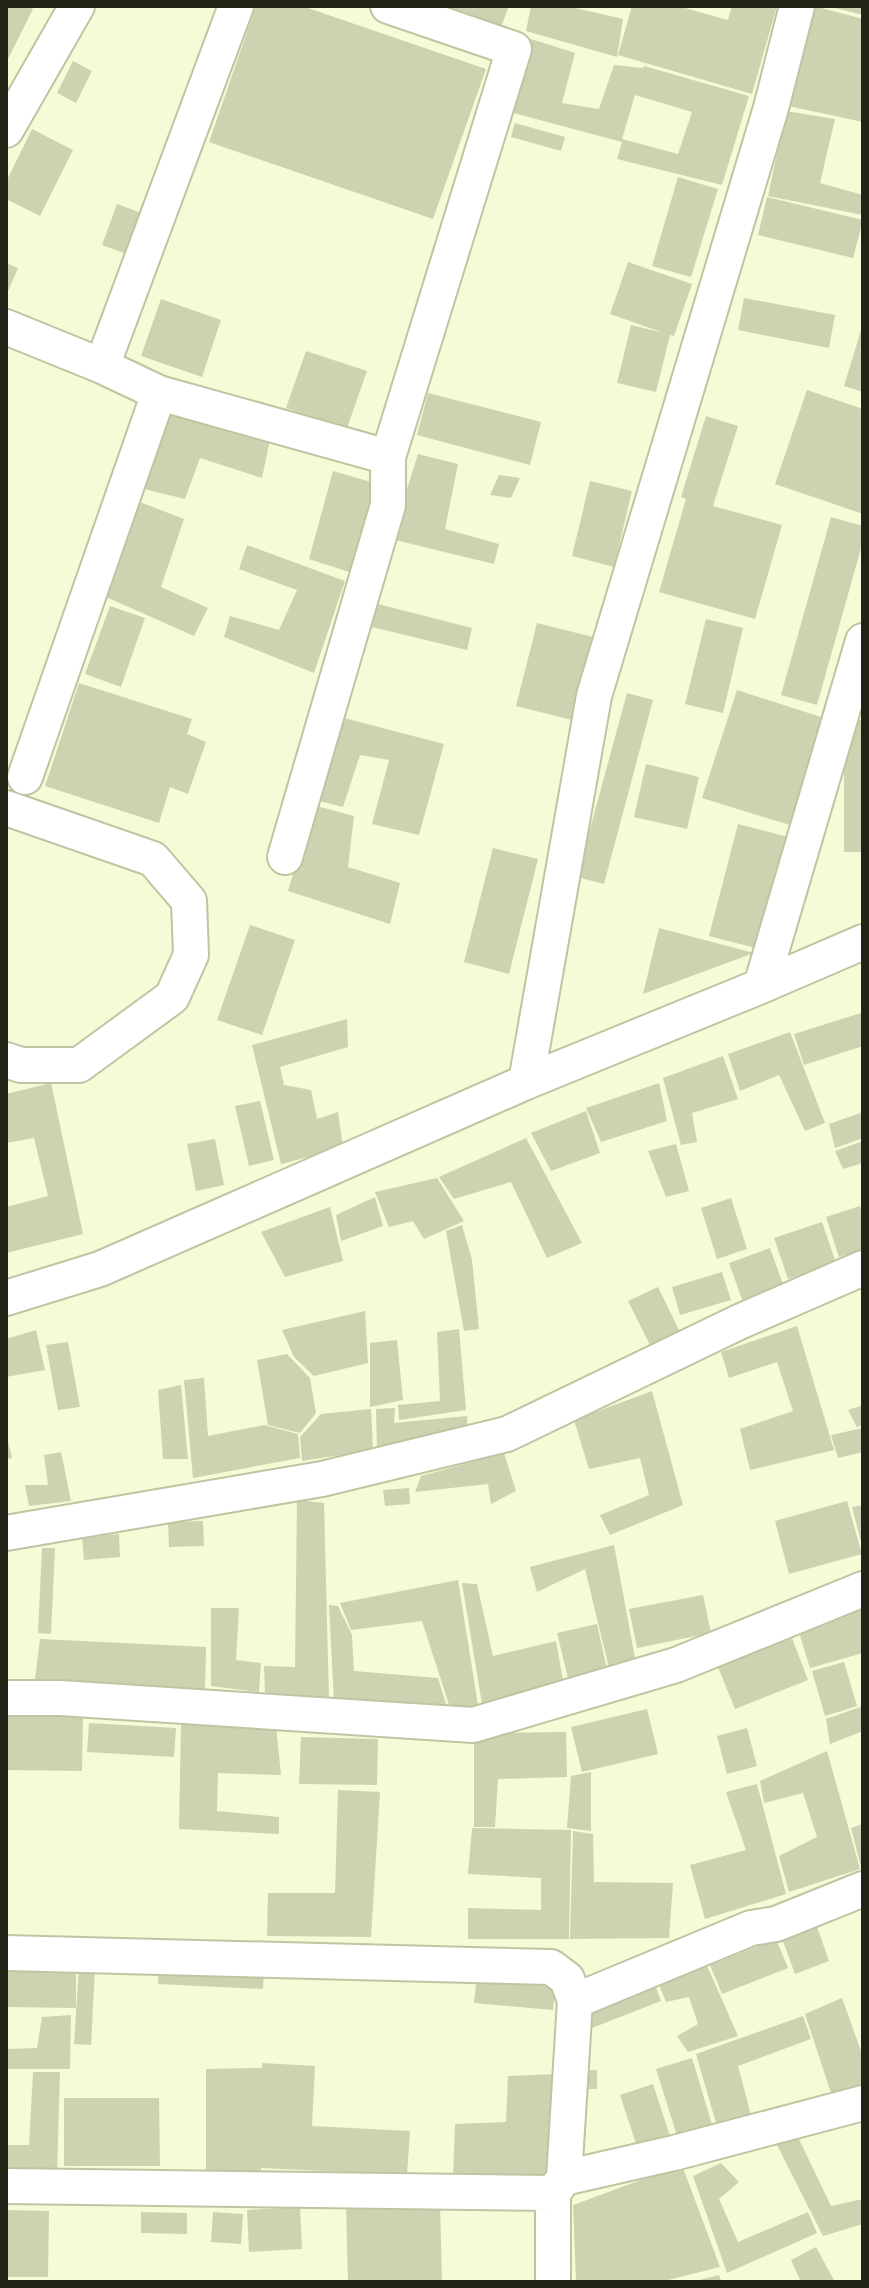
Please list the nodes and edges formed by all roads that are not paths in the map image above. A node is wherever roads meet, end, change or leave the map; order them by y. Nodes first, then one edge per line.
1 (77, 6) edge
2 (236, 6) edge
3 (388, 6) edge
4 (797, 6) edge
5 (6, 130) edge
6 (6, 327) edge
7 (102, 366) junction
8 (159, 393) junction
9 (388, 457) junction
10 (863, 641) edge
11 (25, 777) dead end
12 (6, 808) edge
13 (285, 857) dead end
14 (863, 942) edge
15 (761, 986) junction
16 (6, 1060) edge
17 (526, 1082) junction
18 (863, 1268) edge
19 (6, 1298) edge
20 (6, 1533) edge
21 (863, 1589) edge
22 (6, 1698) edge
23 (863, 1889) edge
24 (6, 1953) edge
25 (575, 2001) junction
26 (863, 2103) edge
27 (559, 2185) junction
28 (6, 2186) edge
29 (553, 2282) edge

1 - 5 street
2 - 7 street
3 - 9 street
4 - 17 street
6 - 7 street
7 - 8 street
8 - 9 street
8 - 11 street
9 - 13 street
10 - 15 street
12 - 16 street
14 - 15 street
15 - 17 street
17 - 19 street
18 - 20 street
21 - 22 street
23 - 25 street
24 - 25 street
25 - 27 street
26 - 27 street
27 - 28 street
27 - 29 street

